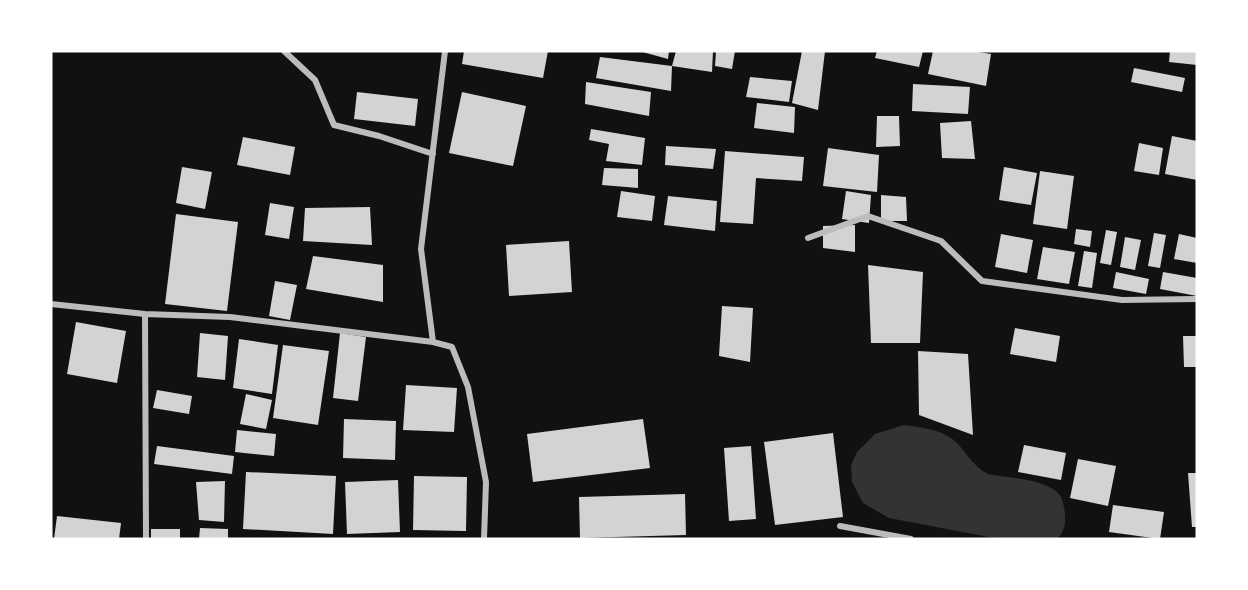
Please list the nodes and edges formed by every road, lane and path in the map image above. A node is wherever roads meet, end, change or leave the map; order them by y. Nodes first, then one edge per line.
1 (284, 51) edge
2 (445, 51) edge
3 (433, 154) junction
4 (808, 238) dead end
5 (1197, 299) edge
6 (51, 304) edge
7 (146, 314) junction
8 (433, 342) junction
9 (840, 526) dead end
10 (146, 539) edge
11 (484, 539) edge
12 (911, 539) edge

1 - 3 street
2 - 3 street
3 - 8 street
4 - 5 street
6 - 7 street
7 - 8 street
7 - 10 street
8 - 11 street
9 - 12 street

